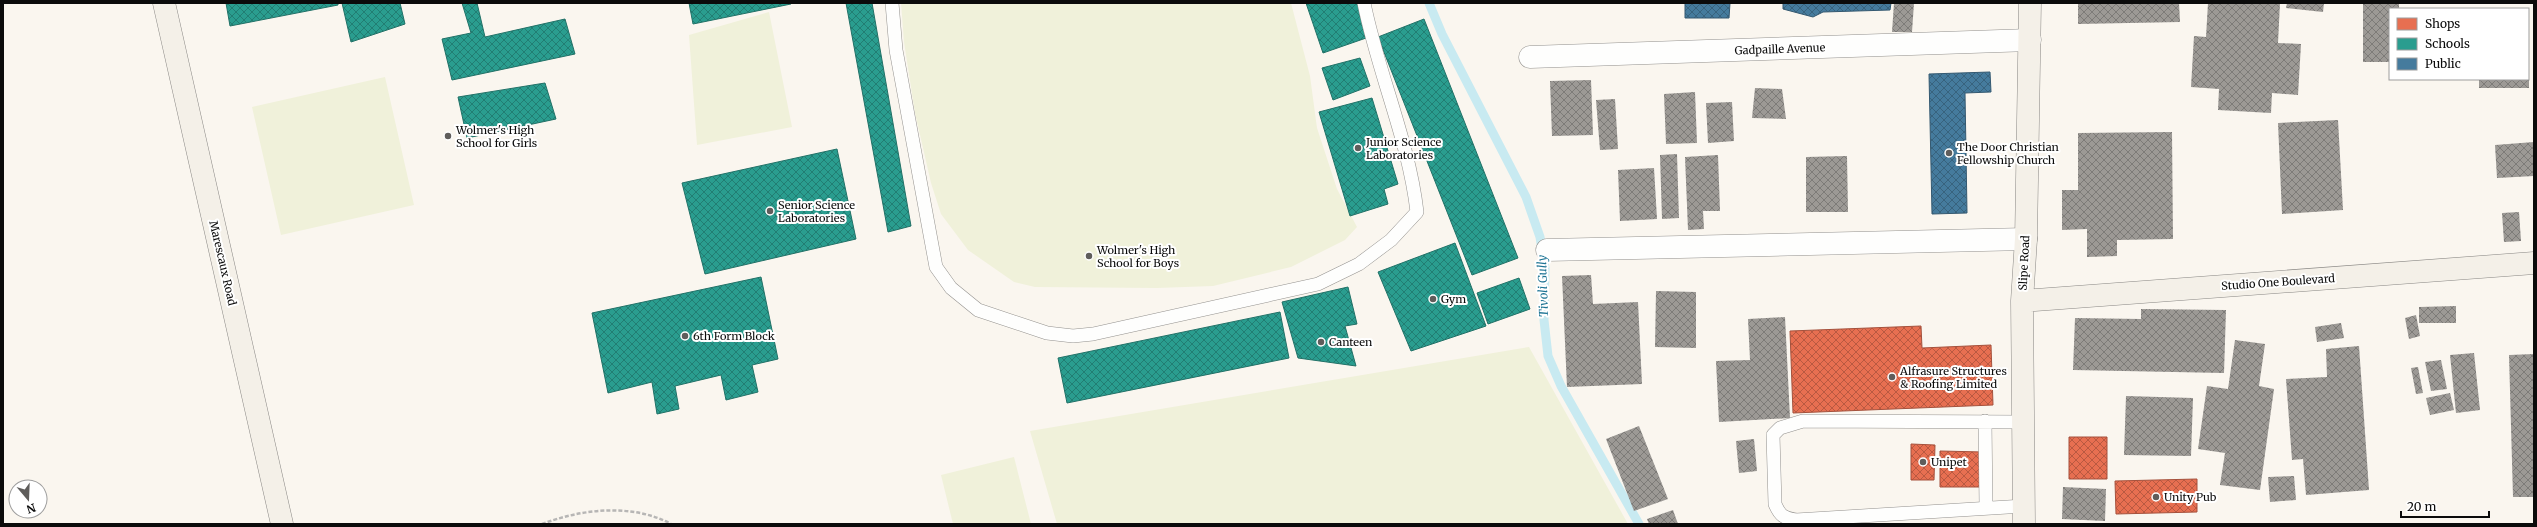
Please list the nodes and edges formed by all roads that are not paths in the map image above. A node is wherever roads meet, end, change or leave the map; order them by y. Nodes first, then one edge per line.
1 (164, 3) edge
2 (892, 3) edge
3 (1364, 3) edge
4 (2030, 3) edge
5 (2030, 40) junction
6 (1530, 57) dead end
7 (2026, 239) junction
8 (1547, 250) dead end
9 (2534, 263) edge
10 (2022, 301) junction
11 (1985, 422) junction
12 (2023, 422) junction
13 (1986, 507) junction
14 (2024, 515) edge
15 (282, 524) edge

1 - 15 main road, Marescaux Road
2 - 3 lane
4 - 5 main road, Slipe Road
5 - 6 street, Gadpaille Avenue
5 - 7 main road, Slipe Road
7 - 8 street
7 - 10 main road, Slipe Road
9 - 10 main road, Studio One Boulevard
10 - 12 main road, Slipe Road
11 - 12 lane
11 - 13 lane
11 - 13 lane
12 - 14 main road, Slipe Road
13 - 14 lane

